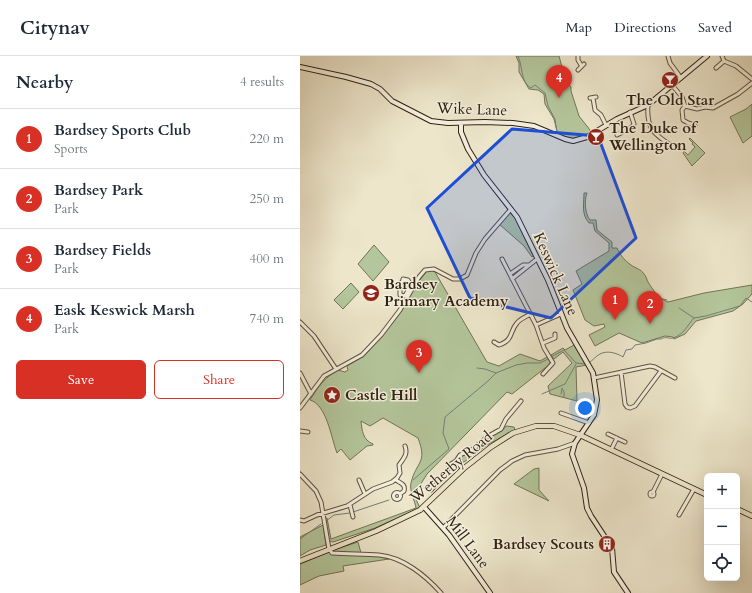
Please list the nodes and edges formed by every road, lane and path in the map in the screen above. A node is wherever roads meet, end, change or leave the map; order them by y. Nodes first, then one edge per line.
1 (578, 56) edge
2 (668, 56) edge
3 (707, 56) edge
4 (722, 56) edge
5 (724, 61) junction
6 (670, 63) junction
7 (666, 65) dead end
8 (300, 67) edge
9 (716, 68) dead end
10 (578, 70) dead end
11 (681, 78) junction
12 (752, 79) edge
13 (752, 82) edge
14 (672, 85) junction
15 (593, 97) dead end
16 (648, 105) junction
17 (685, 106) junction
18 (713, 108) junction
19 (630, 112) junction
20 (714, 112) dead end
21 (461, 122) junction
22 (453, 123) junction
23 (606, 125) junction
24 (695, 125) dead end
25 (633, 126) junction
26 (637, 129) dead end
27 (461, 130) junction
28 (617, 135) dead end
29 (675, 148) dead end
30 (511, 209) junction
31 (502, 259) dead end
32 (537, 259) junction
33 (528, 265) junction
34 (510, 274) junction
35 (512, 279) junction
36 (405, 296) joint
37 (531, 314) junction
38 (561, 314) junction
39 (300, 322) edge
40 (536, 325) junction
41 (555, 334) dead end
42 (494, 342) dead end
43 (543, 343) junction
44 (336, 369) junction
45 (661, 371) junction
46 (621, 372) junction
47 (300, 373) edge
48 (543, 374) dead end
49 (594, 378) junction
50 (674, 378) dead end
51 (311, 394) junction
52 (521, 401) dead end
53 (300, 408) edge
54 (561, 412) dead end
55 (589, 423) junction
56 (300, 431) edge
57 (308, 432) dead end
58 (608, 434) dead end
59 (580, 435) junction
60 (617, 438) junction
61 (625, 442) dead end
62 (575, 443) junction
63 (405, 446) dead end
64 (611, 450) junction
65 (456, 461) junction
66 (463, 469) junction
67 (300, 474) edge
68 (662, 474) junction
69 (359, 480) dead end
70 (396, 480) junction
71 (694, 489) junction
72 (431, 490) dead end
73 (653, 492) dead end
74 (365, 494) junction
75 (400, 494) dead end
76 (704, 494) edge
77 (350, 506) junction
78 (424, 507) junction
79 (740, 510) edge
80 (324, 513) junction
81 (353, 515) dead end
82 (679, 515) dead end
83 (752, 516) edge
84 (300, 520) edge
85 (443, 528) junction
86 (329, 549) junction
87 (300, 561) edge
88 (441, 593) edge
89 (490, 593) edge
90 (628, 593) edge

1 - 10 street
2 - 6 street
3 - 11 street, Wike Lane
4 - 5 street
5 - 9 street
5 - 12 street
6 - 7 street
6 - 11 street
8 - 22 street, Wike Lane
11 - 14 street, Wike Lane
13 - 18 street
14 - 16 street, Wike Lane
14 - 17 street
15 - 23 street
16 - 19 street, Wike Lane
16 - 29 street
17 - 18 street
17 - 24 street
18 - 20 street
19 - 23 street, Wike Lane
19 - 25 street
21 - 22 street, Wike Lane
21 - 23 street, Wike Lane
21 - 27 street, Keswick Lane
22 - 27 street, Keswick Lane
25 - 26 street
25 - 28 street
27 - 30 street, Keswick Lane
30 - 32 street, Keswick Lane
30 - 44 street
31 - 34 street
32 - 33 street
32 - 38 street, Keswick Lane
33 - 34 street
33 - 35 street
34 - 35 street
35 - 37 street
36 - 36 street
37 - 40 street
37 - 42 street
38 - 40 street
38 - 49 street, Keswick Lane
39 - 44 street
40 - 43 street
41 - 43 street
43 - 48 street
44 - 51 street
45 - 46 street
45 - 46 street
45 - 50 street
46 - 49 street
47 - 51 street
49 - 55 street, Keswick Lane
51 - 53 street
52 - 65 street
54 - 55 street
55 - 59 street, Keswick Lane
56 - 57 street
58 - 60 street
59 - 62 street, Keswick Lane
59 - 64 main road, Wetherby Road
59 - 66 main road, Wetherby Road
60 - 61 street
60 - 64 street
62 - 85 street
62 - 90 street
63 - 70 street
64 - 68 main road, Wetherby Road
65 - 66 street
65 - 72 street
66 - 78 main road, Wetherby Road
67 - 80 street
68 - 71 main road, Wetherby Road
68 - 73 street
69 - 74 street
70 - 74 street
70 - 75 street
71 - 76 main road, Wetherby Road
71 - 82 street
74 - 77 street
77 - 80 street
77 - 81 street
78 - 85 street, Mill Lane
78 - 86 main road, Wetherby Road
79 - 83 main road
80 - 84 street
80 - 86 street
85 - 89 street, Mill Lane
86 - 87 main road, Wetherby Road
86 - 88 street

